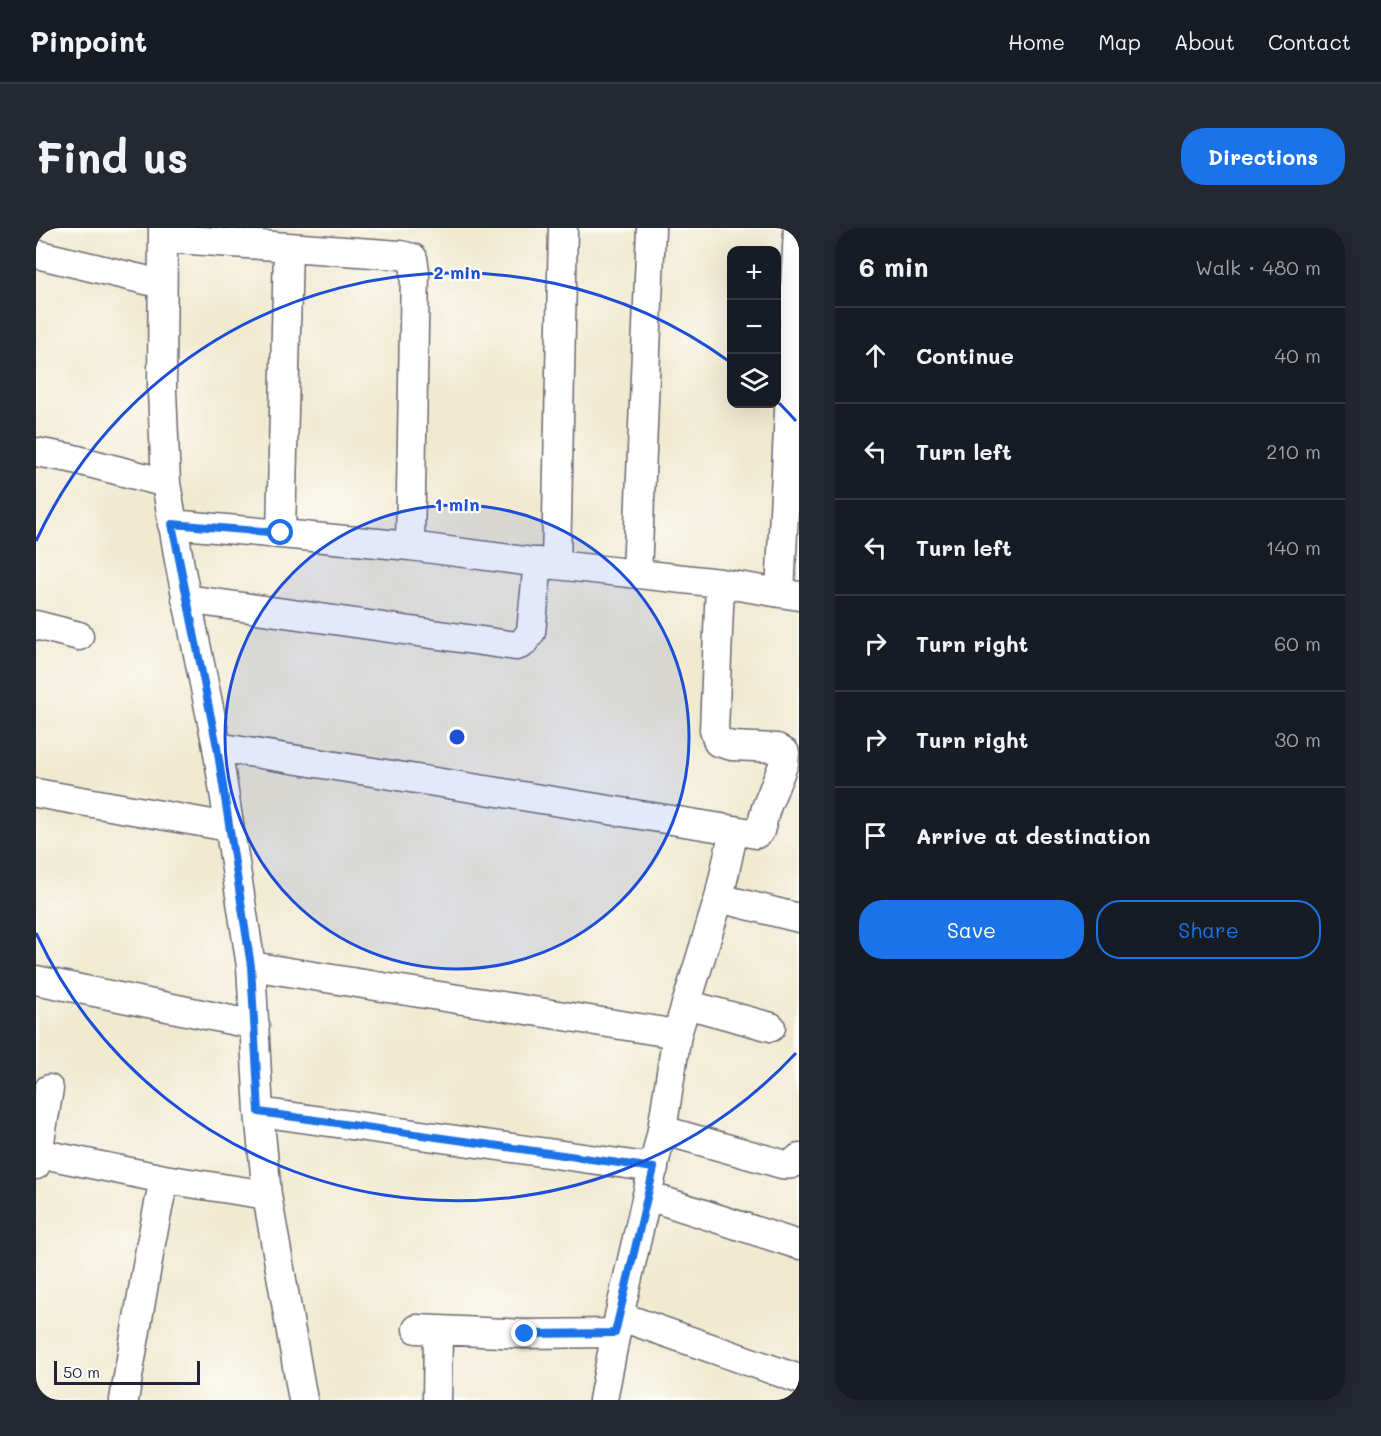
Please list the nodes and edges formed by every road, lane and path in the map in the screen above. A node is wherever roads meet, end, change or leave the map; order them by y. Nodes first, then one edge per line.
1 (563, 228) edge
2 (651, 228) edge
3 (798, 228) edge
4 (163, 233) edge
5 (288, 248) junction
6 (36, 254) edge
7 (162, 284) junction
8 (36, 452) edge
9 (166, 483) junction
10 (172, 524) junction
11 (281, 533) junction
12 (410, 546) junction
13 (547, 564) junction
14 (637, 574) junction
15 (720, 583) junction
16 (790, 595) edge
17 (186, 599) junction
18 (36, 625) edge
19 (79, 636) dead end
20 (217, 747) junction
21 (36, 794) edge
22 (229, 827) junction
23 (734, 830) junction
24 (719, 898) junction
25 (799, 918) edge
26 (251, 966) junction
27 (36, 980) edge
28 (686, 1004) junction
29 (255, 1025) junction
30 (771, 1027) dead end
31 (677, 1034) junction
32 (49, 1089) dead end
33 (259, 1112) junction
34 (662, 1130) junction
35 (799, 1158) edge
36 (37, 1159) edge
37 (654, 1168) junction
38 (164, 1179) junction
39 (267, 1195) junction
40 (648, 1196) junction
41 (799, 1245) edge
42 (617, 1325) junction
43 (799, 1379) edge
44 (124, 1400) edge
45 (303, 1400) edge
46 (437, 1400) edge
47 (603, 1400) edge

1 - 13 street
2 - 14 street
3 - 16 street
4 - 5 street
4 - 7 street
5 - 11 street
5 - 12 street
6 - 7 street
7 - 9 street
8 - 9 street
9 - 10 street
10 - 11 street
10 - 17 street
11 - 12 street
12 - 13 street
13 - 14 street
13 - 17 street
14 - 15 street
15 - 16 street
15 - 23 street
17 - 20 street
18 - 19 street
20 - 22 street
20 - 23 street
21 - 22 street
22 - 26 street
23 - 24 street
24 - 25 street
24 - 28 street
26 - 29 street
26 - 31 street
27 - 29 street
28 - 30 street
28 - 31 street
29 - 33 street
31 - 34 street
32 - 36 street
33 - 37 street
33 - 39 street
34 - 35 street
34 - 37 street
36 - 38 street
37 - 40 street
38 - 39 street
38 - 44 street
39 - 45 street
40 - 41 street
40 - 42 street
42 - 43 street
42 - 46 street
42 - 47 street

